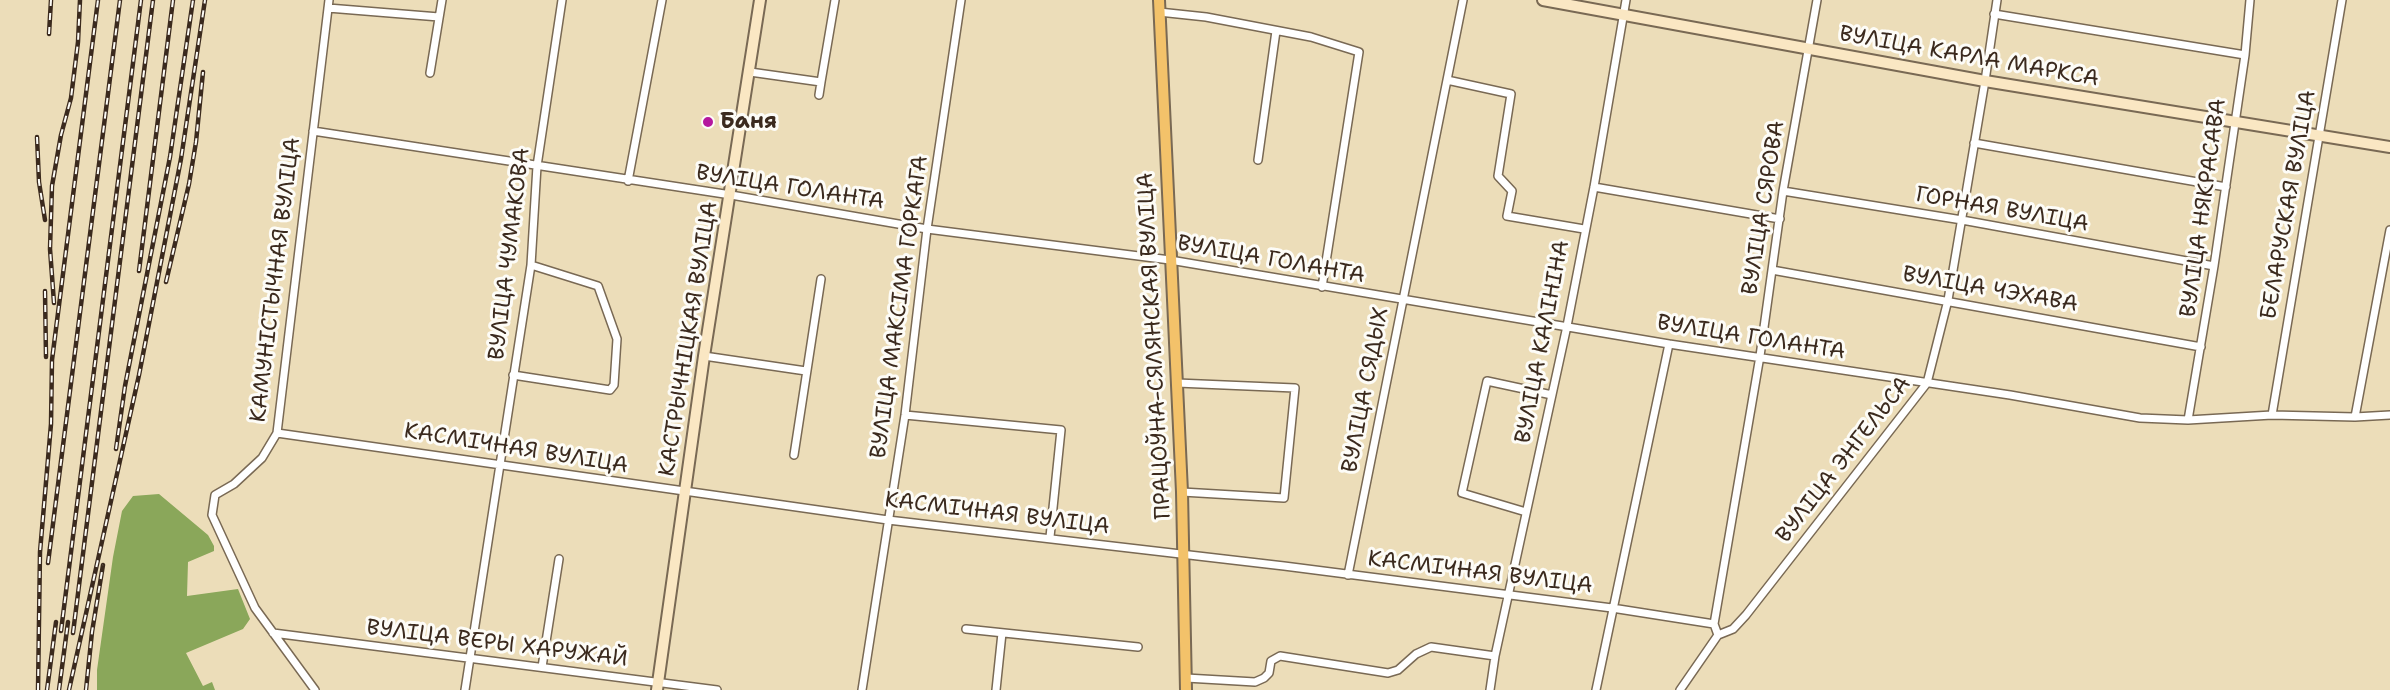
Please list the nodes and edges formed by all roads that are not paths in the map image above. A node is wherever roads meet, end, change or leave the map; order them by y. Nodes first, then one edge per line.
1 (442, 0) edge
2 (562, 0) edge
3 (662, 0) edge
4 (760, 0) edge
5 (835, 0) edge
6 (961, 0) edge
7 (1463, 0) edge
8 (1543, 0) edge
9 (1626, 0) edge
10 (1817, 0) edge
11 (1997, 0) edge
12 (2250, 0) edge
13 (2342, 0) edge
14 (328, 4) edge
15 (1159, 6) edge
16 (1623, 14) junction
17 (1994, 14) junction
18 (439, 17) junction
19 (1276, 31) junction
20 (1810, 48) junction
21 (2245, 55) junction
22 (750, 72) junction
23 (430, 73) dead end
24 (1447, 80) junction
25 (1986, 81) junction
26 (821, 82) junction
27 (819, 95) dead end
28 (2234, 123) junction
29 (313, 131) junction
30 (2318, 136) junction
31 (1974, 143) junction
32 (2390, 147) edge
33 (1258, 160) dead end
34 (537, 166) junction
35 (628, 181) junction
36 (1594, 187) junction
37 (2226, 187) junction
38 (1783, 191) junction
39 (731, 195) junction
40 (1780, 219) junction
41 (1962, 220) junction
42 (1584, 228) junction
43 (927, 229) junction
44 (2390, 230) edge
45 (1170, 260) junction
46 (531, 265) junction
47 (2214, 266) junction
48 (1772, 270) junction
49 (821, 279) dead end
50 (1322, 287) junction
51 (1402, 300) junction
52 (1948, 300) junction
53 (1567, 326) junction
54 (1669, 344) junction
55 (2201, 346) junction
56 (704, 356) junction
57 (1760, 356) junction
58 (806, 371) junction
59 (513, 375) junction
60 (1177, 383) junction
61 (1927, 383) junction
62 (1552, 395) junction
63 (905, 415) junction
64 (2272, 415) junction
65 (2390, 415) edge
66 (2355, 417) junction
67 (2188, 420) junction
68 (277, 433) junction
69 (794, 455) dead end
70 (498, 464) junction
71 (1182, 492) junction
72 (685, 493) junction
73 (1526, 512) junction
74 (888, 520) junction
75 (1050, 537) junction
76 (1184, 555) junction
77 (559, 559) dead end
78 (1348, 575) junction
79 (1510, 596) junction
80 (1612, 608) junction
81 (1714, 624) junction
82 (966, 629) dead end
83 (273, 633) junction
84 (1002, 633) junction
85 (1718, 635) junction
86 (1138, 647) dead end
87 (1495, 656) junction
88 (469, 659) junction
89 (542, 667) junction
90 (1186, 678) junction
91 (657, 687) edge
92 (315, 690) edge
93 (465, 690) edge
94 (717, 690) edge
95 (862, 690) edge
96 (996, 690) edge
97 (1186, 690) edge
98 (1490, 690) edge
99 (1596, 690) edge
100 (1680, 690) edge

1 - 18 street
2 - 34 street, ВУЛІЦА ЧУМАКОВА
3 - 35 street
4 - 22 street, КАСТРЫЧНІЦКАЯ ВУЛІЦА
5 - 26 street
6 - 43 street, ВУЛІЦА МАКСІМА ГОРКАГА
7 - 24 street, ВУЛІЦА СЯДЫХ
8 - 16 street, ВУЛІЦА КАРЛА МАРКСА
9 - 16 street, ВУЛІЦА КАЛІНІНА
10 - 20 street, ВУЛІЦА СЯРОВА
11 - 17 street, ВУЛІЦА ЭНГЕЛЬСА
12 - 21 street, ВУЛІЦА НЯКРАСАВА
13 - 30 street, БЕЛАРУСКАЯ ВУЛІЦА
14 - 18 street
14 - 29 street, КАМУНІСТЫЧНАЯ ВУЛІЦА
15 - 19 street
15 - 45 main road, ПРАЦОЎНА-СЯЛЯНСКАЯ ВУЛІЦА
16 - 20 street, ВУЛІЦА КАРЛА МАРКСА
16 - 36 street, ВУЛІЦА КАЛІНІНА
17 - 21 street
17 - 25 street, ВУЛІЦА ЭНГЕЛЬСА
18 - 23 street
19 - 33 street
19 - 50 street
20 - 25 street, ВУЛІЦА КАРЛА МАРКСА
20 - 38 street, ВУЛІЦА СЯРОВА
21 - 28 street, ВУЛІЦА НЯКРАСАВА
22 - 26 street
22 - 39 street, КАСТРЫЧНІЦКАЯ ВУЛІЦА
24 - 42 street
24 - 51 street, ВУЛІЦА СЯДЫХ
25 - 28 street, ВУЛІЦА КАРЛА МАРКСА
25 - 31 street, ВУЛІЦА ЭНГЕЛЬСА
26 - 27 street
28 - 30 street, ВУЛІЦА КАРЛА МАРКСА
28 - 37 street, ВУЛІЦА НЯКРАСАВА
29 - 34 street, ВУЛІЦА ГОЛАНТА
29 - 68 street, КАМУНІСТЫЧНАЯ ВУЛІЦА
30 - 32 street, ВУЛІЦА КАРЛА МАРКСА
30 - 64 street, БЕЛАРУСКАЯ ВУЛІЦА
31 - 37 street
31 - 41 street, ВУЛІЦА ЭНГЕЛЬСА
34 - 35 street, ВУЛІЦА ГОЛАНТА
34 - 46 street, ВУЛІЦА ЧУМАКОВА
35 - 39 street, ВУЛІЦА ГОЛАНТА
36 - 40 street
36 - 42 street, ВУЛІЦА КАЛІНІНА
37 - 47 street, ВУЛІЦА НЯКРАСАВА
38 - 40 street, ВУЛІЦА СЯРОВА
38 - 41 street, ГОРНАЯ ВУЛІЦА
39 - 43 street, ВУЛІЦА ГОЛАНТА
39 - 56 street, КАСТРЫЧНІЦКАЯ ВУЛІЦА
40 - 48 street, ВУЛІЦА СЯРОВА
41 - 47 street, ГОРНАЯ ВУЛІЦА
41 - 52 street, ВУЛІЦА ЭНГЕЛЬСА
42 - 53 street, ВУЛІЦА КАЛІНІНА
43 - 45 street, ВУЛІЦА ГОЛАНТА
43 - 63 street, ВУЛІЦА МАКСІМА ГОРКАГА
44 - 66 street
45 - 50 street, ВУЛІЦА ГОЛАНТА
45 - 60 main road, ПРАЦОЎНА-СЯЛЯНСКАЯ ВУЛІЦА
46 - 59 street, ВУЛІЦА ЧУМАКОВА
46 - 59 street
47 - 55 street, ВУЛІЦА НЯКРАСАВА
48 - 52 street, ВУЛІЦА ЧЭХАВА
48 - 57 street, ВУЛІЦА СЯРОВА
49 - 58 street
50 - 51 street, ВУЛІЦА ГОЛАНТА
51 - 53 street, ВУЛІЦА ГОЛАНТА
51 - 78 street, ВУЛІЦА СЯДЫХ
52 - 55 street, ВУЛІЦА ЧЭХАВА
52 - 61 street, ВУЛІЦА ЭНГЕЛЬСА
53 - 54 street, ВУЛІЦА ГОЛАНТА
53 - 62 street, ВУЛІЦА КАЛІНІНА
54 - 57 street, ВУЛІЦА ГОЛАНТА
54 - 80 street
55 - 67 street, ВУЛІЦА НЯКРАСАВА
56 - 58 street
56 - 72 street, КАСТРЫЧНІЦКАЯ ВУЛІЦА
57 - 61 street, ВУЛІЦА ГОЛАНТА
57 - 81 street, ВУЛІЦА СЯРОВА
58 - 69 street
59 - 70 street, ВУЛІЦА ЧУМАКОВА
60 - 71 main road, ПРАЦОЎНА-СЯЛЯНСКАЯ ВУЛІЦА
60 - 71 street
61 - 67 street, ВУЛІЦА ГОЛАНТА
61 - 85 street, ВУЛІЦА ЭНГЕЛЬСА
62 - 73 street, ВУЛІЦА КАЛІНІНА
62 - 73 street
63 - 74 street, ВУЛІЦА МАКСІМА ГОРКАГА
63 - 75 street
64 - 66 street, ВУЛІЦА ГОЛАНТА
64 - 67 street, ВУЛІЦА ГОЛАНТА
65 - 66 street, ВУЛІЦА ГОЛАНТА
68 - 70 street, КАСМІЧНАЯ ВУЛІЦА
68 - 83 street, КАМУНІСТЫЧНАЯ ВУЛІЦА
70 - 72 street, КАСМІЧНАЯ ВУЛІЦА
70 - 88 street, ВУЛІЦА ЧУМАКОВА
71 - 76 main road, ПРАЦОЎНА-СЯЛЯНСКАЯ ВУЛІЦА
72 - 74 street, КАСМІЧНАЯ ВУЛІЦА
72 - 91 street, КАСТРЫЧНІЦКАЯ ВУЛІЦА
73 - 79 street, ВУЛІЦА КАЛІНІНА
74 - 75 street, КАСМІЧНАЯ ВУЛІЦА
74 - 95 street, ВУЛІЦА МАКСІМА ГОРКАГА
75 - 76 street, КАСМІЧНАЯ ВУЛІЦА
76 - 78 street, КАСМІЧНАЯ ВУЛІЦА
76 - 90 main road, ПРАЦОЎНА-СЯЛЯНСКАЯ ВУЛІЦА
77 - 89 street
78 - 79 street, КАСМІЧНАЯ ВУЛІЦА
79 - 80 street, КАСМІЧНАЯ ВУЛІЦА
79 - 87 street, ВУЛІЦА КАЛІНІНА
80 - 81 street, КАСМІЧНАЯ ВУЛІЦА
80 - 99 street
81 - 85 street, ВУЛІЦА СЯРОВА
82 - 84 street
83 - 88 street, ВУЛІЦА ВЕРЫ ХАРУЖАЙ
83 - 92 street, КАМУНІСТЫЧНАЯ ВУЛІЦА
84 - 86 street
84 - 96 street
85 - 100 street, ВУЛІЦА ЭНГЕЛЬСА
87 - 90 street
87 - 98 street, ВУЛІЦА КАЛІНІНА
88 - 89 street, ВУЛІЦА ВЕРЫ ХАРУЖАЙ
88 - 93 street, ВУЛІЦА ЧУМАКОВА
89 - 91 street, ВУЛІЦА ВЕРЫ ХАРУЖАЙ
90 - 97 main road, ПРАЦОЎНА-СЯЛЯНСКАЯ ВУЛІЦА
91 - 94 street, ВУЛІЦА ВЕРЫ ХАРУЖАЙ

